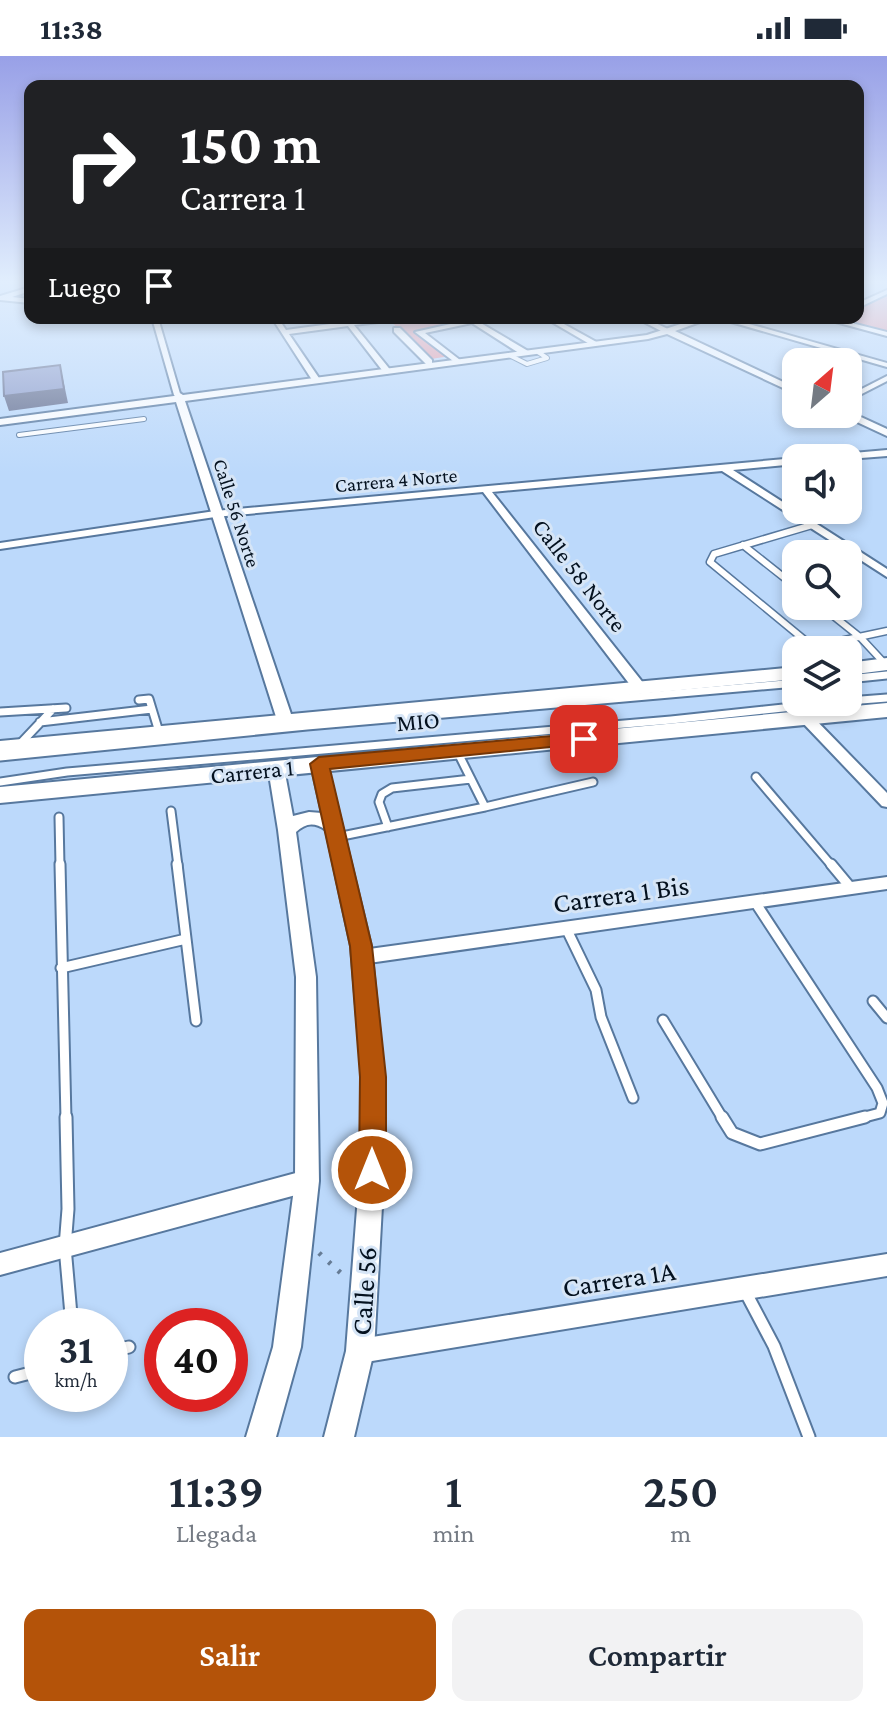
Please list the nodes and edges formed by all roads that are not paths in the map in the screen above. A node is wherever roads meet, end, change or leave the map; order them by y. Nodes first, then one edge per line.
1 (163, 345) edge
2 (293, 345) edge
3 (366, 345) edge
4 (412, 345) edge
5 (436, 345) edge
6 (514, 345) edge
7 (566, 345) edge
8 (573, 345) edge
9 (703, 345) edge
10 (708, 345) edge
11 (818, 345) edge
12 (523, 351) junction
13 (538, 352) junction
14 (509, 355) junction
15 (455, 360) junction
16 (429, 362) junction
17 (887, 365) edge
18 (386, 370) junction
19 (782, 377) edge
20 (887, 378) edge
21 (315, 379) junction
22 (782, 384) edge
23 (862, 391) edge
24 (178, 398) junction
25 (83, 412) junction
26 (862, 413) edge
27 (144, 419) dead end
28 (0, 420) edge
29 (862, 421) edge
30 (887, 425) edge
31 (82, 427) junction
32 (887, 433) edge
33 (19, 435) dead end
34 (887, 453) edge
35 (862, 455) edge
36 (782, 462) edge
37 (724, 468) junction
38 (486, 490) junction
39 (215, 514) junction
40 (812, 525) junction
41 (743, 545) junction
42 (0, 546) edge
43 (887, 574) edge
44 (782, 576) edge
45 (838, 620) edge
46 (887, 631) edge
47 (800, 636) edge
48 (858, 636) edge
49 (862, 638) edge
50 (862, 639) edge
51 (887, 668) edge
52 (862, 669) edge
53 (782, 674) edge
54 (862, 675) edge
55 (782, 684) edge
56 (639, 687) junction
57 (887, 698) edge
58 (139, 700) dead end
59 (862, 700) edge
60 (66, 708) dead end
61 (782, 708) edge
62 (53, 709) junction
63 (152, 709) junction
64 (887, 710) edge
65 (0, 712) edge
66 (806, 718) junction
67 (285, 720) junction
68 (40, 722) junction
69 (159, 732) junction
70 (6, 750) edge
71 (456, 751) junction
72 (319, 764) junction
73 (276, 768) junction
74 (756, 777) dead end
75 (471, 779) junction
76 (0, 782) edge
77 (593, 782) dead end
78 (0, 795) edge
79 (887, 802) edge
80 (485, 807) junction
81 (171, 811) dead end
82 (59, 817) dead end
83 (388, 827) junction
84 (287, 830) junction
85 (333, 832) junction
86 (887, 883) edge
87 (851, 888) junction
88 (755, 902) junction
89 (566, 928) junction
90 (186, 939) junction
91 (362, 957) junction
92 (61, 968) junction
93 (873, 1001) dead end
94 (887, 1018) edge
95 (663, 1020) dead end
96 (196, 1021) dead end
97 (633, 1098) dead end
98 (307, 1181) junction
99 (65, 1247) junction
100 (0, 1264) edge
101 (887, 1265) edge
102 (743, 1289) junction
103 (70, 1308) edge
104 (360, 1351) junction
105 (24, 1375) edge
106 (15, 1377) dead end
107 (261, 1437) edge
108 (339, 1437) edge
109 (809, 1437) edge

1 - 24 street, Calle 56 Norte
2 - 21 street
3 - 18 street
4 - 16 street
5 - 15 street
6 - 12 street
7 - 12 street
8 - 13 street
9 - 22 street
10 - 19 street
11 - 17 street
12 - 13 street
12 - 14 street
12 - 15 street
13 - 14 lane
14 - 15 street
15 - 16 street
15 - 18 street
16 - 18 street
18 - 21 street
20 - 23 street
21 - 24 street
24 - 25 street
24 - 28 street
24 - 39 street, Calle 56 Norte
25 - 28 street
25 - 31 lane
26 - 30 street
27 - 31 lane
29 - 32 street
31 - 33 lane
34 - 35 street
36 - 37 street, Carrera 4 Norte
37 - 38 street, Carrera 4 Norte
37 - 40 street
38 - 39 street, Carrera 4 Norte
38 - 56 street, Calle 58 Norte
39 - 42 street, Carrera 4 Norte
39 - 67 street, Calle 56 Norte
40 - 41 lane
40 - 43 street
41 - 44 lane
41 - 47 lane
45 - 48 lane
46 - 49 lane
50 - 51 lane
51 - 52 main road
51 - 54 lane
53 - 56 main road, Carrera 1
55 - 70 lane, MIO
56 - 67 main road, Carrera 1
57 - 59 lane
58 - 63 lane
60 - 62 lane
61 - 76 lane, MIO
62 - 65 lane
62 - 68 lane
63 - 68 lane
63 - 69 lane
64 - 66 main road, Carrera 1
66 - 71 main road, Carrera 1
66 - 79 street
67 - 69 main road, Carrera 1
68 - 70 lane
69 - 70 main road, Carrera 1
71 - 72 main road, Carrera 1
71 - 75 lane
72 - 73 main road, Carrera 1
72 - 85 street, Calle 56
73 - 78 main road, Carrera 1
73 - 84 street
74 - 87 lane
75 - 80 lane
75 - 83 lane
77 - 80 lane
80 - 83 lane
81 - 90 lane
82 - 92 lane
83 - 85 lane
84 - 85 street
84 - 98 street
85 - 91 street, Calle 56
86 - 87 street, Carrera 1 Bis
87 - 88 street, Carrera 1 Bis
88 - 89 street, Carrera 1 Bis
88 - 95 lane
89 - 91 street, Carrera 1 Bis
89 - 97 lane
90 - 92 lane
90 - 96 lane
91 - 104 street, Calle 56
92 - 99 lane
93 - 94 lane
98 - 99 street
98 - 107 street
99 - 100 street
99 - 103 lane
101 - 102 street, Carrera 1A
102 - 104 street, Carrera 1A
102 - 109 lane
104 - 108 street, Calle 56
105 - 106 lane

